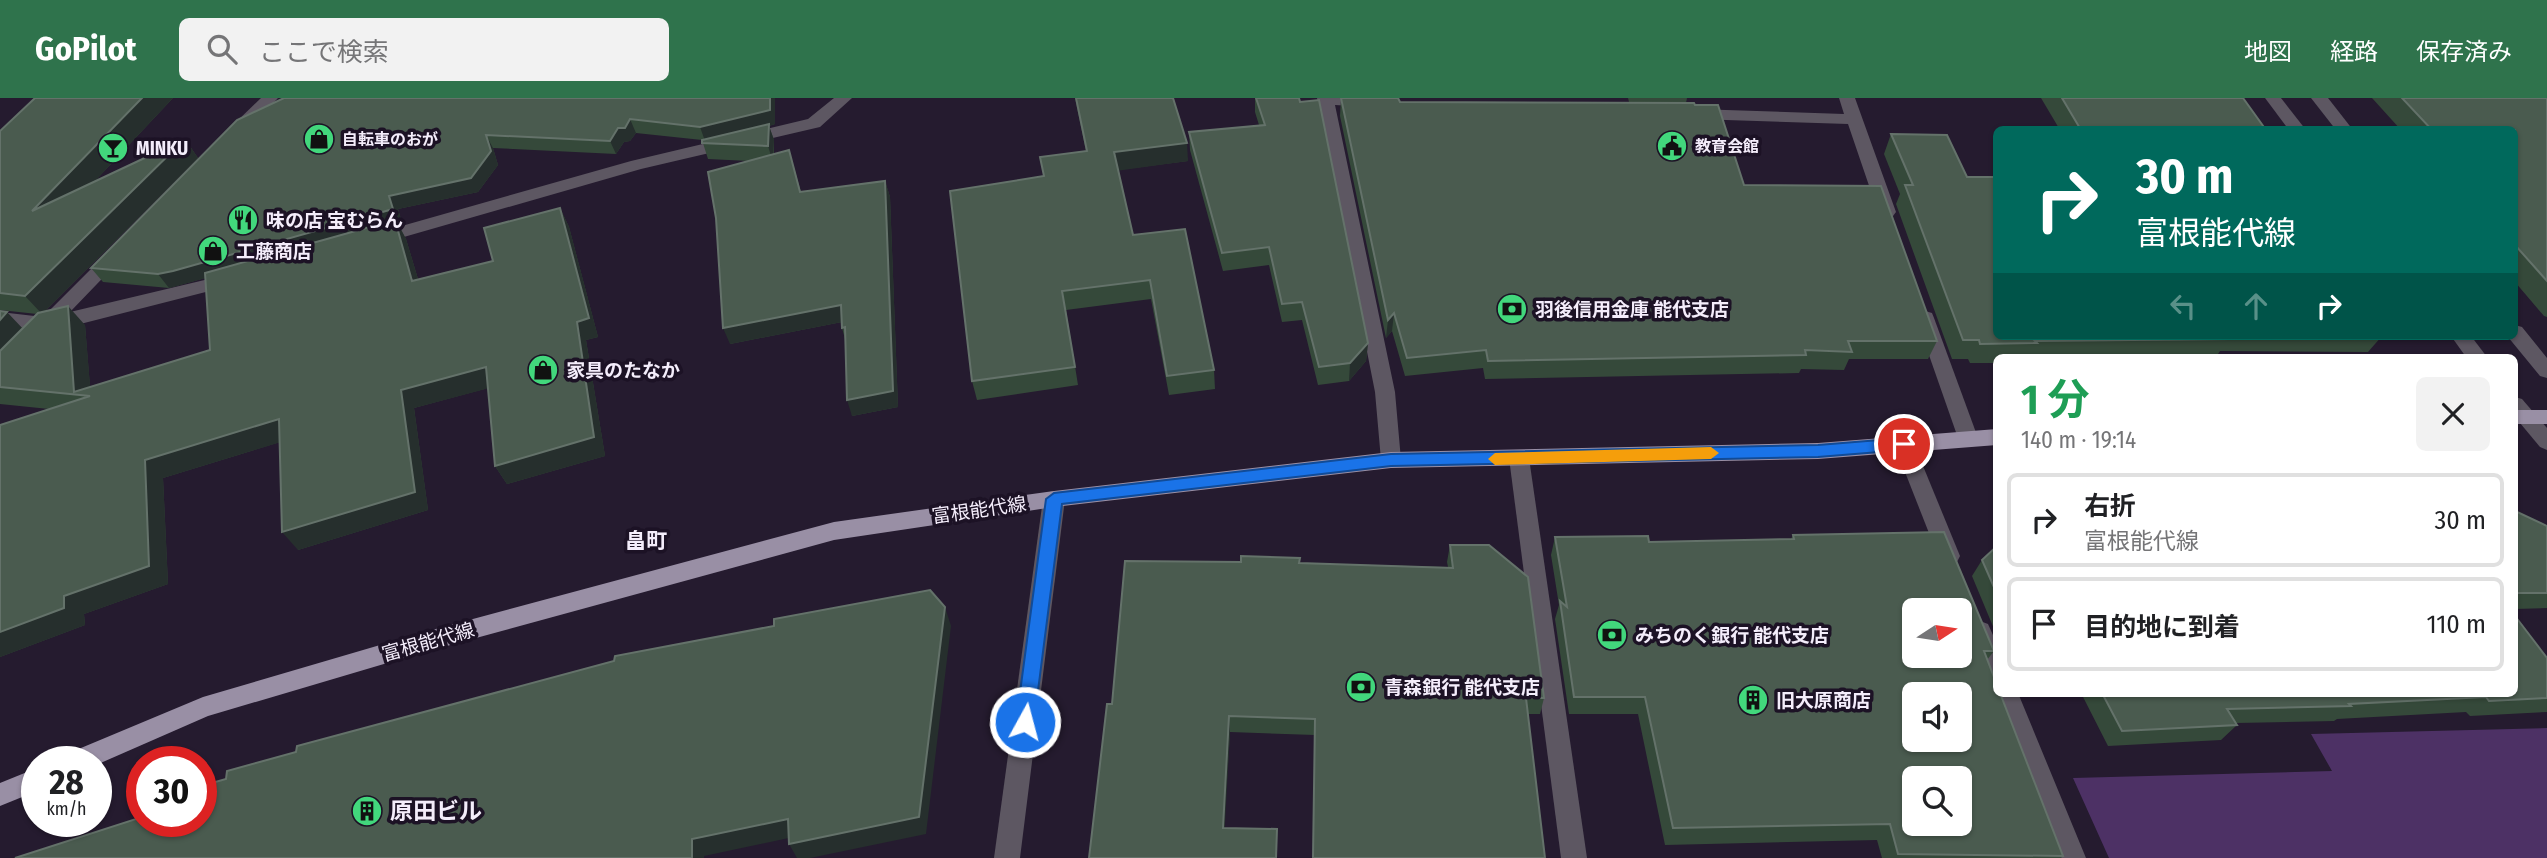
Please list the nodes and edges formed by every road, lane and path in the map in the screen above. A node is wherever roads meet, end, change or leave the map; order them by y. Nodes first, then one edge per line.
1 (270, 98) edge
2 (844, 98) edge
3 (1847, 98) edge
4 (2273, 98) edge
5 (2319, 98) edge
6 (1325, 99) edge
7 (1381, 102) edge
8 (1673, 113) edge
9 (1854, 120) junction
10 (2295, 126) edge
11 (2342, 126) edge
12 (220, 148) edge
13 (1891, 223) edge
14 (133, 236) edge
15 (358, 244) edge
16 (251, 275) edge
17 (1919, 301) edge
18 (0, 319) edge
19 (46, 324) junction
20 (2518, 336) edge
21 (2464, 340) edge
22 (28, 343) edge
23 (2475, 354) edge
24 (2547, 371) edge
25 (2518, 412) edge
26 (2547, 416) edge
27 (1993, 437) edge
28 (1968, 438) junction
29 (2547, 442) edge
30 (1904, 444) junction
31 (1519, 458) junction
32 (1391, 460) junction
33 (1054, 499) junction
34 (1956, 573) edge
35 (1972, 612) edge
36 (1993, 662) edge
37 (2008, 697) edge
38 (112, 747) edge
39 (21, 786) edge
40 (0, 795) edge
41 (1007, 858) edge
42 (1574, 858) edge
43 (2073, 858) edge

1 - 12 street
2 - 15 street
3 - 9 street
4 - 10 street
5 - 11 street
6 - 7 street
6 - 32 street
8 - 9 street
9 - 13 street
14 - 19 street
16 - 19 street
17 - 28 street
18 - 19 street
19 - 22 street
20 - 24 street
21 - 23 street
25 - 26 main road
25 - 29 street
27 - 28 main road, 富根能代線
28 - 30 main road, 富根能代線
30 - 31 main road, 富根能代線
30 - 34 street
31 - 32 main road, 富根能代線
31 - 42 street
32 - 33 main road, 富根能代線
33 - 38 main road, 富根能代線
33 - 41 street
35 - 36 street
37 - 43 street
39 - 40 main road

